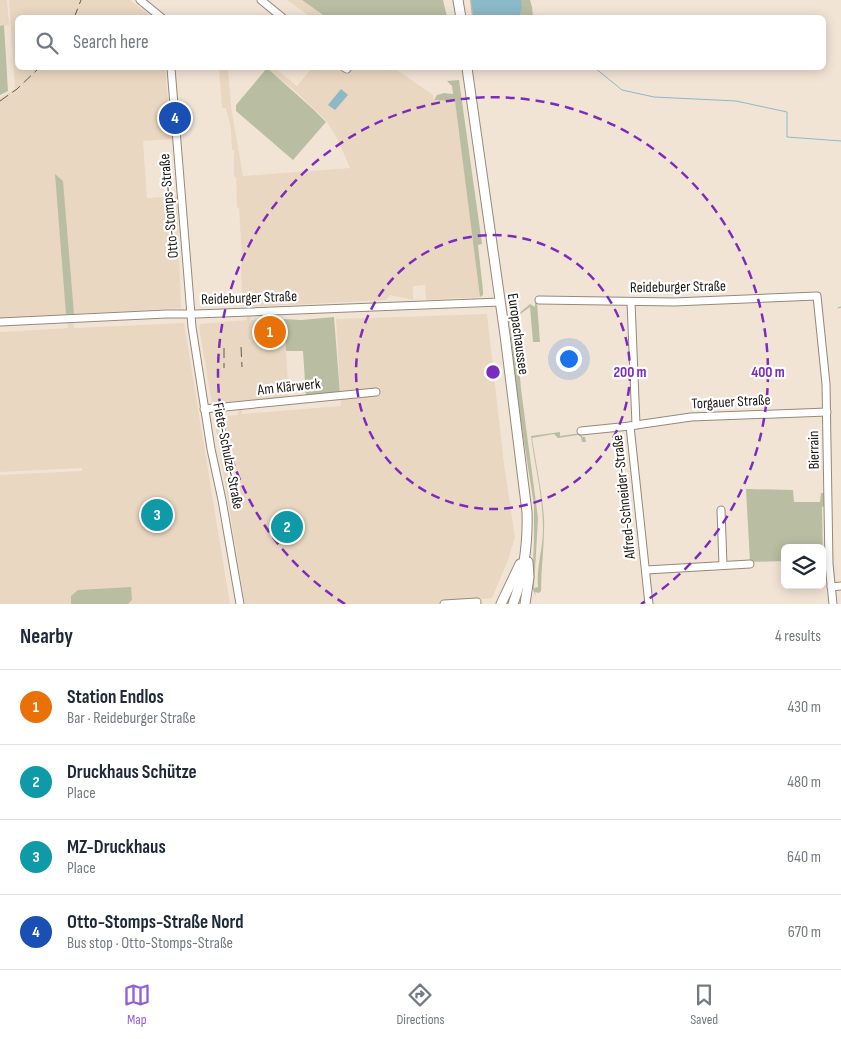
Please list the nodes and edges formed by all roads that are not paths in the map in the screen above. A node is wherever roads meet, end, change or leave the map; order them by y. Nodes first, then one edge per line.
1 (140, 0) edge
2 (261, 0) edge
3 (458, 0) edge
4 (158, 15) edge
5 (279, 15) edge
6 (460, 15) edge
7 (171, 70) edge
8 (467, 70) edge
9 (817, 296) joint
10 (539, 300) dead end
11 (500, 302) junction
12 (632, 302) junction
13 (191, 313) junction
14 (0, 322) edge
15 (376, 392) dead end
16 (204, 410) junction
17 (827, 412) junction
18 (633, 425) junction
19 (581, 431) dead end
20 (720, 510) dead end
21 (526, 547) junction
22 (750, 564) dead end
23 (722, 565) junction
24 (646, 570) junction
25 (841, 586) edge
26 (831, 587) junction
27 (477, 602) dead end
28 (240, 604) edge
29 (444, 604) edge
30 (501, 604) edge
31 (513, 604) edge
32 (525, 604) edge
33 (649, 604) edge
34 (833, 604) edge

1 - 4 street
2 - 5 street
3 - 6 main road
7 - 13 street, Otto-Stomps-Straße
8 - 11 main road, Europachaussee
9 - 12 street, Reideburger Straße
9 - 17 street, Bierrain
10 - 12 street, Reideburger Straße
11 - 13 street, Reideburger Straße
11 - 21 main road, Europachaussee
12 - 18 street, Alfred-Schneider-Straße
13 - 14 street, Reideburger Straße
13 - 16 street, Fiete-Schulze-Straße
15 - 16 street, Am Klärwerk
16 - 28 street, Fiete-Schulze-Straße
17 - 18 street, Torgauer Straße
17 - 26 street, Bierrain
18 - 19 street, Torgauer Straße
18 - 24 street, Alfred-Schneider-Straße
20 - 23 street
21 - 30 main road
21 - 31 main road, Europachaussee
21 - 32 main road
22 - 23 street
23 - 24 street
24 - 33 street, Alfred-Schneider-Straße
25 - 26 street
26 - 34 street, Bierrain
27 - 29 street

